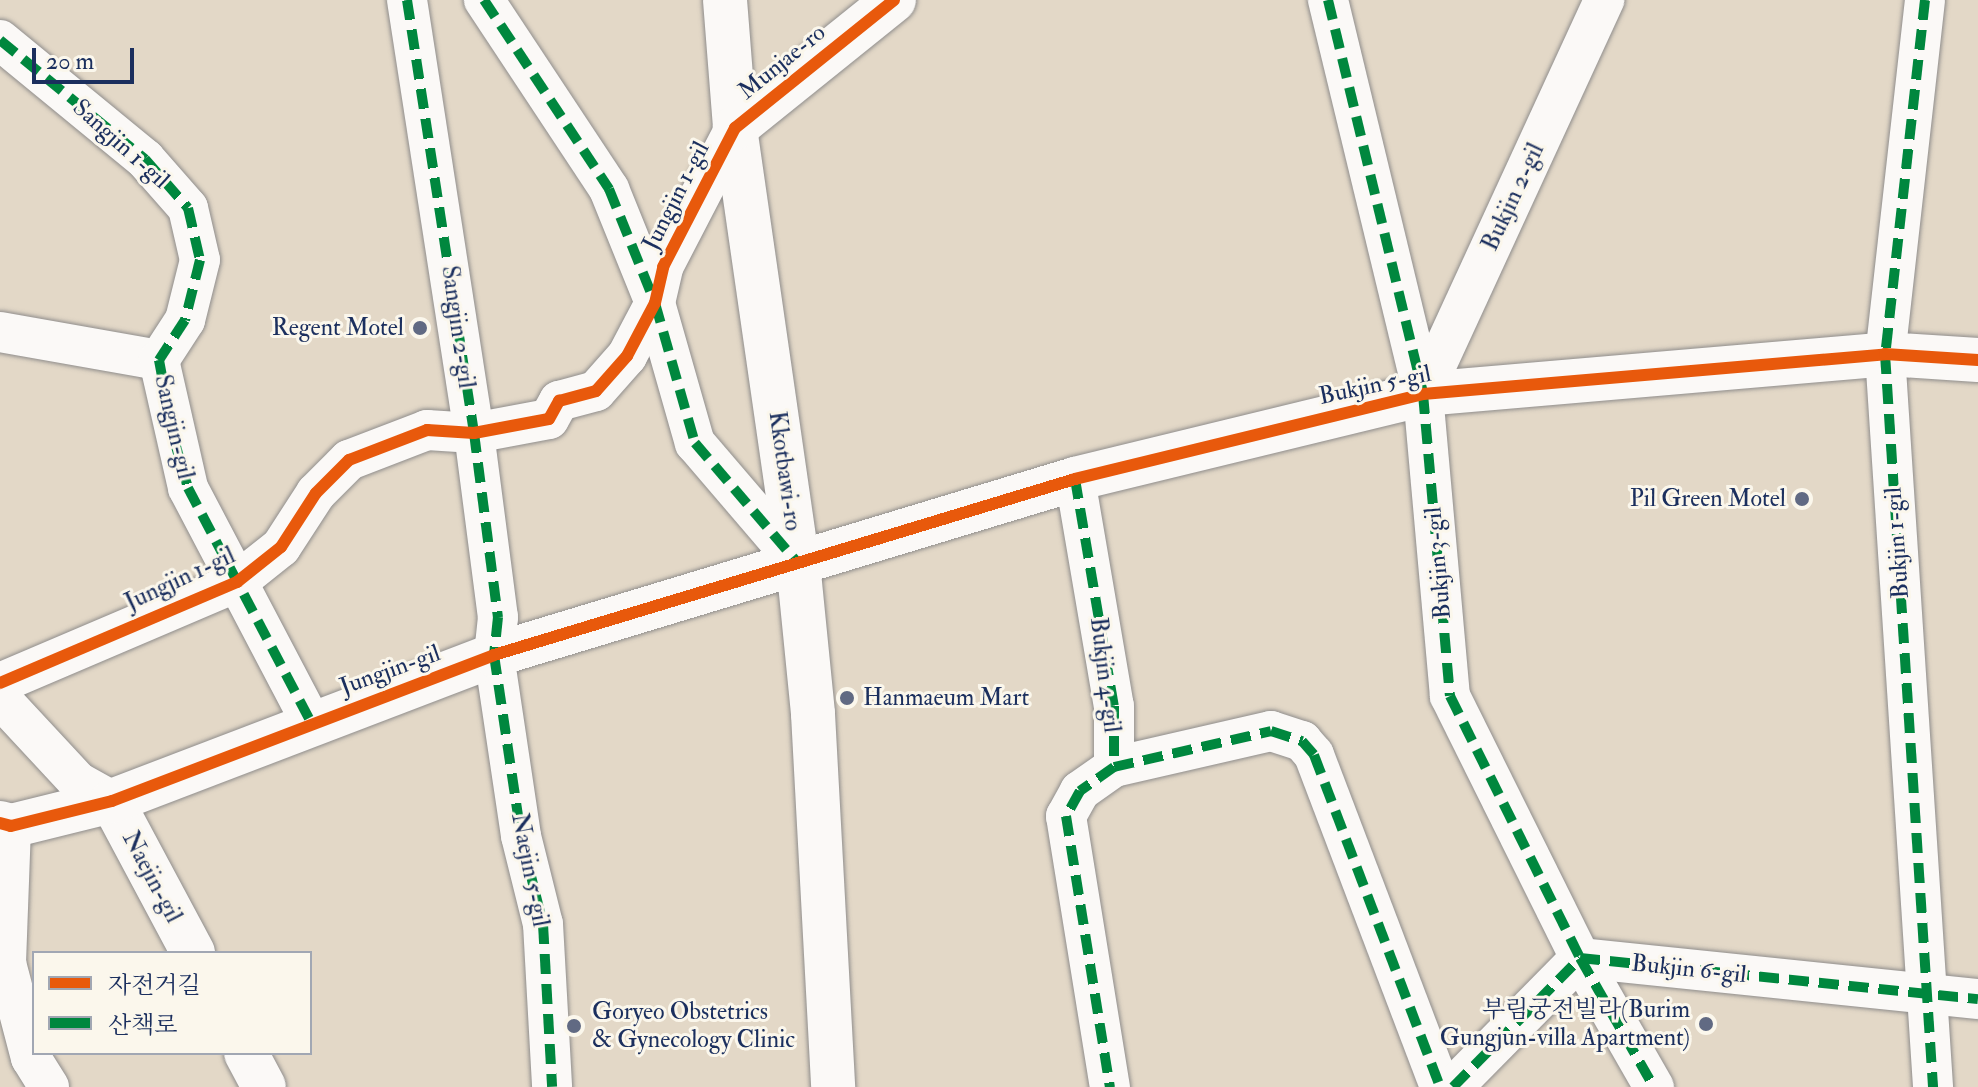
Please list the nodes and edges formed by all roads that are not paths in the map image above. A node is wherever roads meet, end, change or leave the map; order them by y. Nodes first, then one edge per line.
1 (407, 0) edge
2 (484, 0) edge
3 (725, 0) edge
4 (894, 0) edge
5 (1328, 0) edge
6 (1604, 0) edge
7 (1925, 0) edge
8 (0, 40) edge
9 (735, 128) junction
10 (655, 303) junction
11 (0, 332) edge
12 (1885, 354) junction
13 (159, 360) junction
14 (1978, 360) edge
15 (1423, 394) junction
16 (474, 433) junction
17 (1075, 479) junction
18 (798, 563) junction
19 (237, 582) junction
20 (494, 655) junction
21 (0, 683) edge
22 (0, 698) edge
23 (311, 722) junction
24 (1114, 767) junction
25 (112, 801) junction
26 (6, 824) edge
27 (192, 951) edge
28 (1580, 958) junction
29 (2, 967) edge
30 (1927, 995) junction
31 (1978, 999) edge
32 (247, 1055) edge
33 (49, 1087) edge
34 (264, 1087) edge
35 (552, 1087) edge
36 (833, 1087) edge
37 (1110, 1087) edge
38 (1440, 1087) edge
39 (1453, 1087) edge
40 (1654, 1087) edge
41 (1933, 1087) edge

1 - 16 street, Sangjin 2-gil
2 - 10 street, Jungjin 1-gil
3 - 9 street, Kkotbawi-ro
4 - 9 street, Munjae-ro
5 - 15 street, Bukjin 3-gil
6 - 15 street, Bukjin 2-gil
7 - 12 street, Bukjin 1-gil
8 - 13 street, Sangjin 1-gil
9 - 10 street, Jungjin 1-gil
9 - 18 street, Kkotbawi-ro
10 - 16 street, Jungjin 1-gil
10 - 18 street, Jungjin 1-gil
11 - 13 street, Sangjin-gil
12 - 14 street, Bukjin 5-gil
12 - 15 street, Bukjin 5-gil
12 - 30 street, Bukjin 1-gil
13 - 19 street, Sangjin-gil
15 - 17 street, Bukjin 5-gil
15 - 28 street, Bukjin 3-gil
16 - 19 street, Jungjin 1-gil
16 - 20 street, Sangjin 2-gil
17 - 18 street, Bukjin 5-gil
17 - 24 street, Bukjin 4-gil
18 - 20 street, Jungjin-gil
18 - 36 street, Kkotbawi-ro
19 - 21 street, Jungjin 1-gil
19 - 23 street, Sangjin-gil
20 - 23 street, Jungjin-gil
20 - 35 street, Naejin 5-gil
22 - 25 street
23 - 25 street, Jungjin-gil
24 - 37 street, Bukjin 4-gil
24 - 38 street
25 - 26 street, Jungjin-gil
25 - 27 street, Naejin-gil
26 - 29 street
28 - 30 street, Bukjin 6-gil
28 - 39 street
28 - 40 street, Bukjin 3-gil
29 - 33 street
30 - 31 street, Bukjin 6-gil
30 - 41 street, Bukjin 1-gil
32 - 34 street

